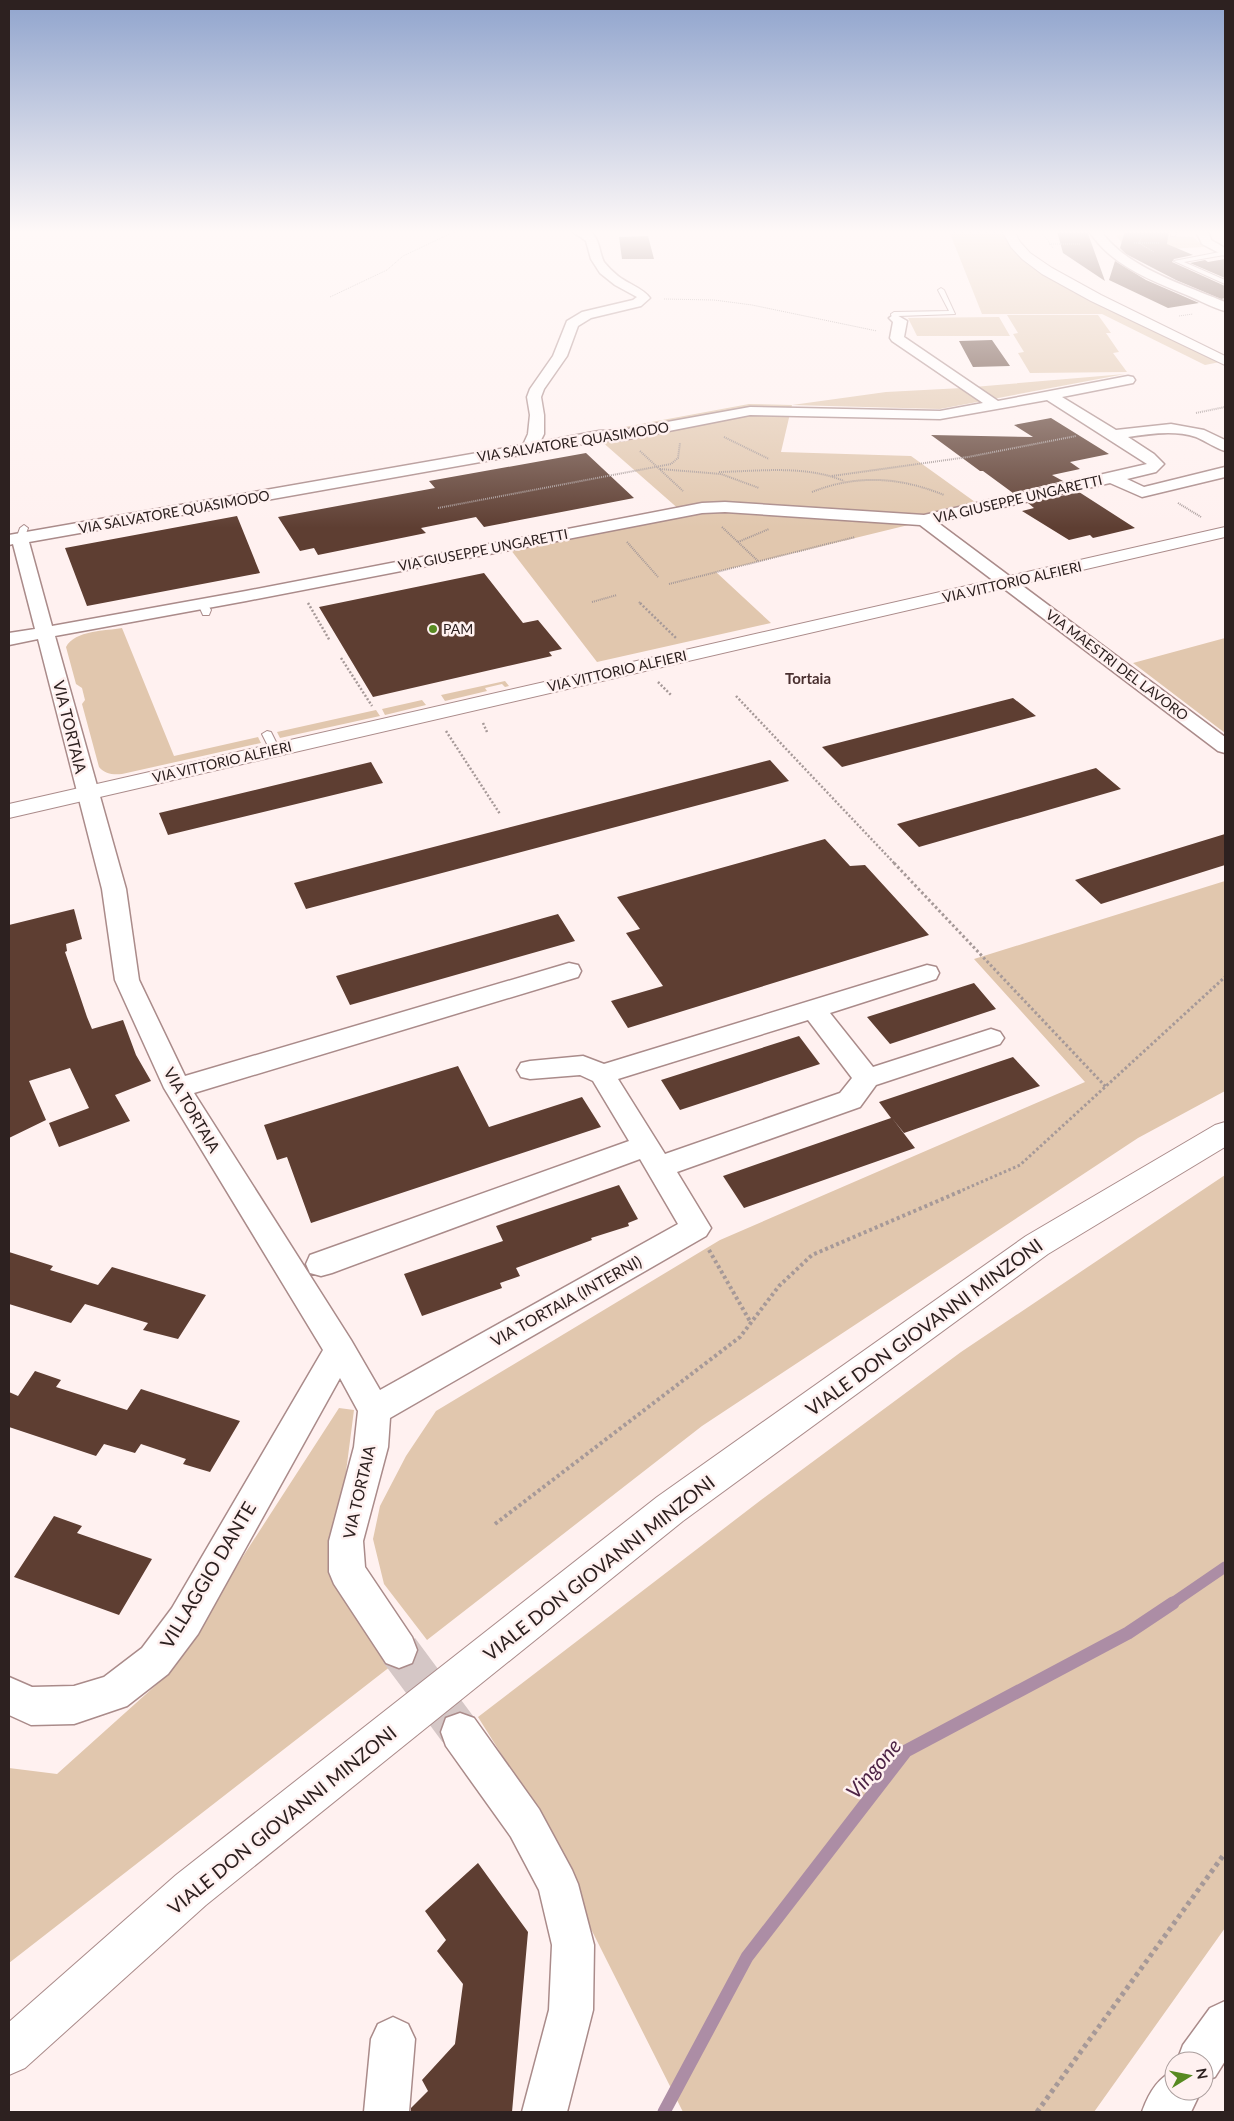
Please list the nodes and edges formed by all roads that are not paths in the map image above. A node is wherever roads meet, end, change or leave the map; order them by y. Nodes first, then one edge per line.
1 (570, 330) edge
2 (898, 330) edge
3 (1161, 330) edge
4 (1225, 361) edge
5 (1128, 380) dead end
6 (1052, 396) junction
7 (996, 406) junction
8 (1114, 434) junction
9 (1225, 446) edge
10 (529, 448) junction
11 (1225, 472) edge
12 (1112, 478) junction
13 (924, 520) junction
14 (1225, 532) edge
15 (18, 536) edge
16 (1008, 583) junction
17 (46, 632) junction
18 (9, 639) edge
19 (1225, 747) edge
20 (87, 793) junction
21 (9, 811) edge
22 (569, 971) dead end
23 (927, 973) dead end
24 (813, 1010) junction
25 (991, 1038) dead end
26 (530, 1070) dead end
27 (602, 1074) junction
28 (866, 1078) junction
29 (177, 1088) junction
30 (1225, 1133) edge
31 (653, 1156) junction
32 (321, 1264) dead end
33 (340, 1349) junction
34 (374, 1410) junction
35 (399, 1650) tunnel mouth
36 (9, 1696) edge
37 (460, 1732) tunnel mouth
38 (1225, 2023) edge
39 (394, 2039) dead end
40 (1206, 2051) edge
41 (9, 2052) edge
42 (1172, 2101) edge
43 (386, 2112) edge
44 (545, 2112) edge
45 (1164, 2112) edge

1 - 10 street
2 - 7 street
3 - 4 street
5 - 6 street, VIA SALVATORE QUASIMODO
6 - 7 street, VIA SALVATORE QUASIMODO
6 - 8 street, VIA GIUSEPPE UNGARETTI
7 - 10 street, VIA SALVATORE QUASIMODO
8 - 9 street
8 - 12 street, VIA GIUSEPPE UNGARETTI
10 - 15 street, VIA SALVATORE QUASIMODO
11 - 12 street, VIA GIUSEPPE UNGARETTI
12 - 13 street, VIA GIUSEPPE UNGARETTI
13 - 16 street, VIA GIUSEPPE UNGARETTI
13 - 17 street, VIA GIUSEPPE UNGARETTI
14 - 16 street, VIA VITTORIO ALFIERI
15 - 17 street, VIA TORTAIA
16 - 19 street, VIA MAESTRI DEL LAVORO
16 - 20 street, VIA VITTORIO ALFIERI
17 - 18 street, VIA GIUSEPPE UNGARETTI
17 - 20 street, VIA TORTAIA
20 - 21 street, VIA VITTORIO ALFIERI
20 - 29 street, VIA TORTAIA
22 - 29 street
23 - 24 street
24 - 27 street
24 - 28 street
25 - 28 street
26 - 27 street
27 - 31 street
28 - 31 street
29 - 33 street, VIA TORTAIA
30 - 41 street, VIALE DON GIOVANNI MINZONI
31 - 32 street
31 - 34 street, VIA TORTAIA (INTERNI)
33 - 34 street, VIA TORTAIA
33 - 36 street, VILLAGGIO DANTE
34 - 35 street, VIA TORTAIA
37 - 44 street
38 - 40 street
39 - 43 street
42 - 45 street

